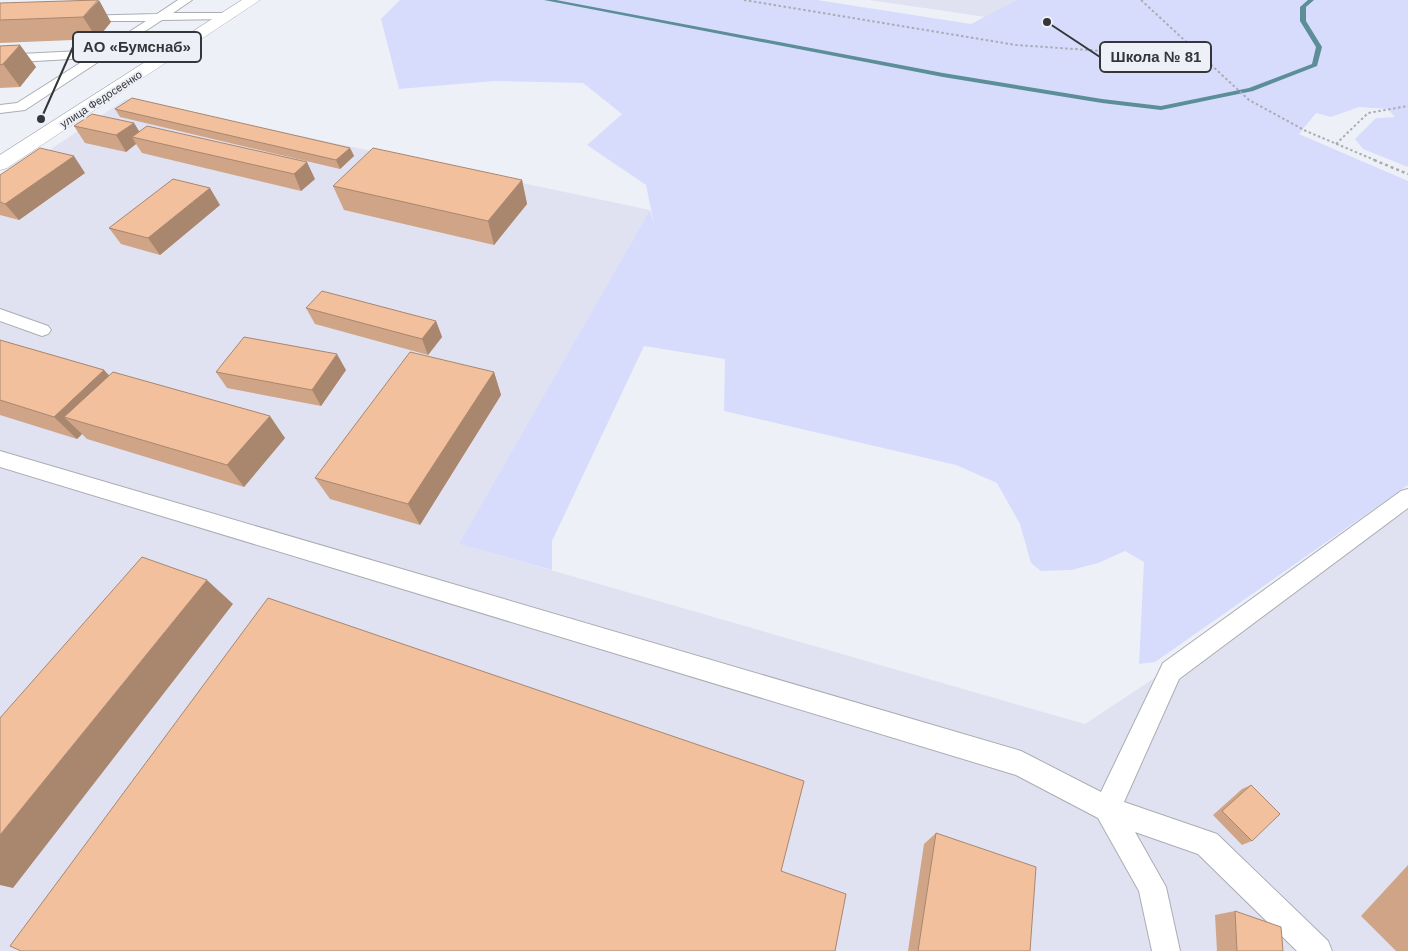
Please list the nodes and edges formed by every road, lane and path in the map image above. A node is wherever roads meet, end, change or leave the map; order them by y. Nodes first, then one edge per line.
1 (186, 0) edge
2 (252, 0) edge
3 (744, 0) edge
4 (1141, 0) edge
5 (163, 15) junction
6 (228, 16) junction
7 (67, 18) edge
8 (106, 53) junction
9 (1200, 54) junction
10 (0, 59) edge
11 (1408, 106) edge
12 (0, 109) edge
13 (1336, 144) junction
14 (0, 164) edge
15 (1408, 174) edge
16 (0, 315) edge
17 (42, 330) dead end
18 (0, 459) edge
19 (1408, 497) edge
20 (1108, 809) junction
21 (1166, 951) edge
22 (1318, 951) edge

1 - 5 lane
2 - 6 main road, улица Федосеенко
3 - 9 path
4 - 9 path
5 - 6 lane
5 - 7 lane
5 - 8 lane
6 - 14 main road, улица Федосеенко
8 - 10 lane
8 - 12 lane
9 - 13 path
11 - 13 path
13 - 15 path
16 - 17 lane
18 - 20 lane
19 - 20 lane
20 - 21 lane
20 - 22 lane

